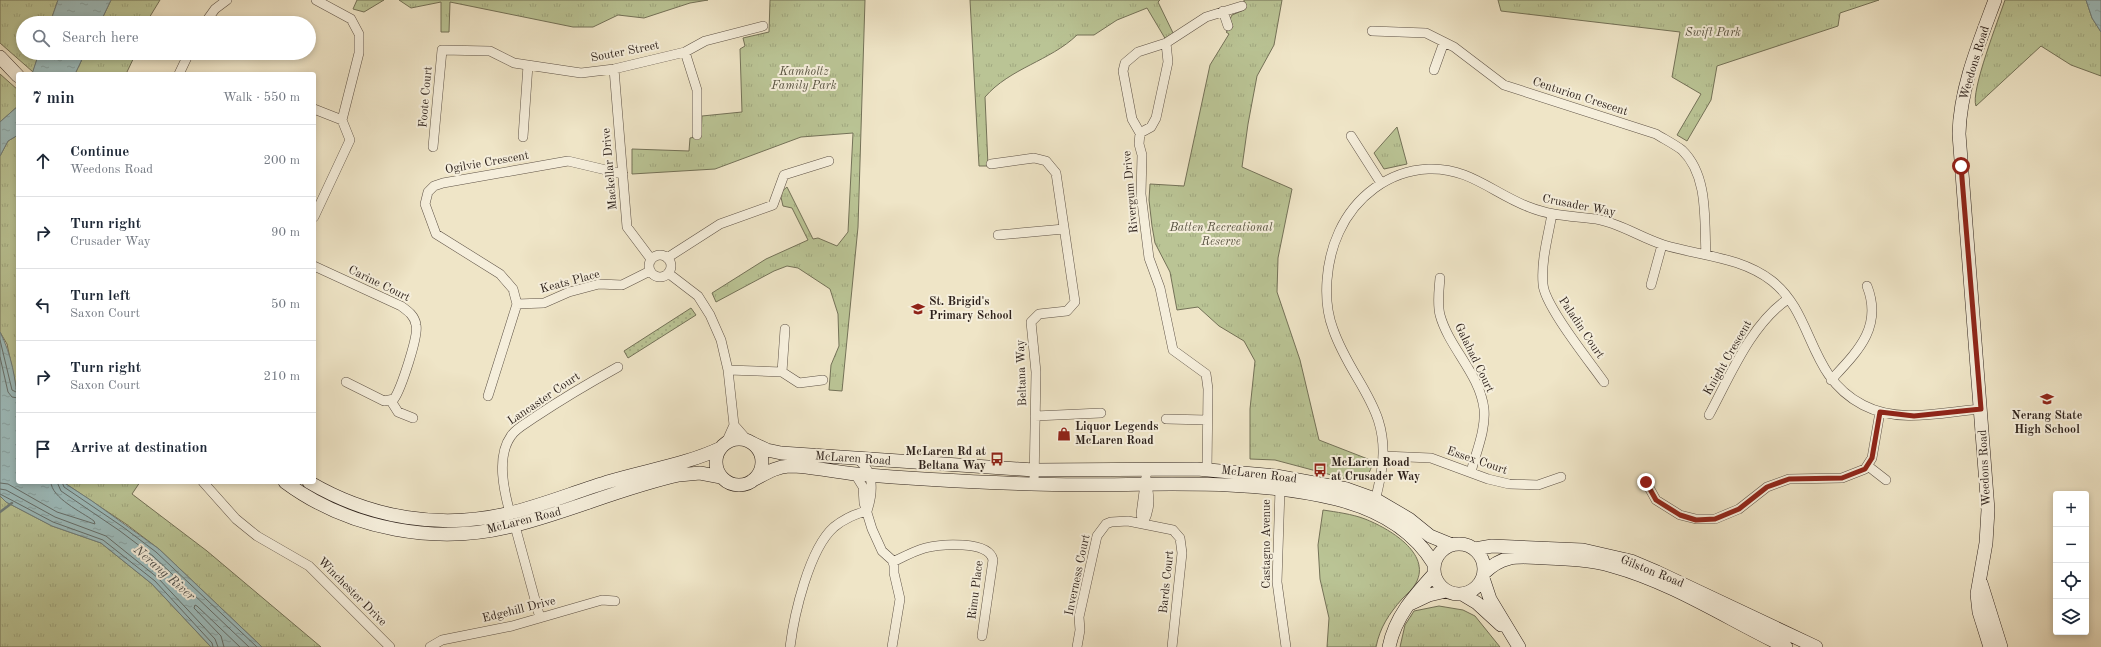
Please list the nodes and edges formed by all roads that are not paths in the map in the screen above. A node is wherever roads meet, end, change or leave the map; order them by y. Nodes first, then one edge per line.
1 (227, 0) edge
2 (316, 0) edge
3 (1995, 0) edge
4 (1242, 6) dead end
5 (1223, 11) junction
6 (210, 16) edge
7 (763, 26) dead end
8 (1228, 26) dead end
9 (1372, 31) dead end
10 (1444, 42) junction
11 (1166, 43) junction
12 (442, 50) joint
13 (685, 52) junction
14 (0, 58) edge
15 (186, 60) edge
16 (528, 65) junction
17 (614, 69) junction
18 (1434, 70) dead end
19 (180, 72) edge
20 (16, 74) edge
21 (316, 110) edge
22 (342, 120) junction
23 (1140, 133) junction
24 (697, 135) dead end
25 (1351, 136) dead end
26 (523, 137) dead end
27 (433, 147) dead end
28 (829, 161) dead end
29 (991, 164) dead end
30 (623, 174) junction
31 (1380, 183) junction
32 (316, 214) edge
33 (1552, 214) junction
34 (1064, 229) junction
35 (998, 235) dead end
36 (1662, 245) junction
37 (1706, 255) junction
38 (667, 258) junction
39 (652, 259) junction
40 (316, 267) edge
41 (650, 271) junction
42 (668, 273) junction
43 (1440, 278) dead end
44 (1651, 285) dead end
45 (1867, 286) dead end
46 (1788, 299) junction
47 (517, 304) junction
48 (785, 329) dead end
49 (618, 367) dead end
50 (728, 370) junction
51 (782, 372) junction
52 (824, 380) dead end
53 (1831, 380) junction
54 (346, 382) dead end
55 (1604, 382) dead end
56 (488, 396) dead end
57 (391, 401) junction
58 (1981, 409) junction
59 (1880, 412) junction
60 (1101, 413) dead end
61 (1708, 415) dead end
62 (1035, 416) junction
63 (413, 418) dead end
64 (1166, 419) dead end
65 (1207, 420) junction
66 (734, 425) junction
67 (750, 442) junction
68 (723, 446) junction
69 (1384, 456) junction
70 (857, 459) junction
71 (1868, 466) junction
72 (1147, 469) junction
73 (1034, 470) junction
74 (1207, 470) junction
75 (1471, 472) junction
76 (855, 474) junction
77 (871, 475) junction
78 (721, 477) junction
79 (1561, 477) dead end
80 (753, 480) junction
81 (1886, 480) dead end
82 (1646, 482) dead end
83 (205, 484) edge
84 (288, 484) edge
85 (313, 484) edge
86 (1034, 484) junction
87 (1146, 484) junction
88 (1280, 489) junction
89 (1375, 500) junction
90 (867, 511) junction
91 (510, 513) junction
92 (1143, 523) junction
93 (515, 526) junction
94 (1452, 545) junction
95 (1475, 549) junction
96 (893, 562) junction
97 (1434, 569) junction
98 (1484, 576) junction
99 (1981, 581) junction
100 (1446, 591) junction
101 (1462, 594) junction
102 (615, 601) dead end
103 (1408, 606) junction
104 (540, 618) junction
105 (1994, 630) junction
106 (1511, 635) junction
107 (982, 636) dead end
108 (390, 647) edge
109 (430, 647) edge
110 (790, 647) edge
111 (892, 647) edge
112 (1077, 647) edge
113 (1172, 647) edge
114 (1286, 647) edge
115 (1390, 647) edge
116 (1519, 647) edge
117 (1786, 647) edge
118 (1816, 647) edge
119 (1990, 647) edge
120 (2001, 647) edge
121 (2010, 647) edge

1 - 6 street
2 - 22 street
3 - 58 main road, Weedons Road
4 - 5 street, Rivergum Drive
5 - 8 street
5 - 11 street, Rivergum Drive
7 - 13 street, Souter Street
9 - 10 street, Centurion Crescent
10 - 18 street
10 - 37 street, Centurion Crescent
11 - 23 street, Rivergum Drive
11 - 23 street, Rivergum Drive
12 - 16 street, Souter Street
12 - 27 street, Foote Court
13 - 17 street, Souter Street
13 - 24 street
14 - 20 main road
15 - 19 street
16 - 17 street, Souter Street
16 - 26 street
17 - 30 street, Mackellar Drive
21 - 22 street
22 - 32 street
23 - 65 street, Rivergum Drive
25 - 31 street
28 - 38 street
29 - 34 street, Beltana Way
30 - 39 street, Mackellar Drive
30 - 47 street, Ogilvie Crescent
31 - 33 street, Crusader Way
31 - 69 street, Crusader Way
33 - 36 street, Crusader Way
33 - 55 street, Paladin Court
34 - 35 street
34 - 62 street, Beltana Way
36 - 37 street, Crusader Way
36 - 44 street
37 - 46 street, Crusader Way
38 - 39 street
38 - 42 street
39 - 41 street
40 - 57 street, Carine Court
41 - 42 street
41 - 47 street, Keats Place
42 - 50 street
43 - 75 street, Galahad Court
45 - 53 street
46 - 53 street, Crusader Way
46 - 61 street, Knight Crescent
47 - 56 street
48 - 51 street
49 - 91 street, Lancaster Court
50 - 51 street
50 - 66 street
51 - 52 street
53 - 59 street, Crusader Way
54 - 57 street
57 - 63 street
58 - 59 street, Crusader Way
58 - 99 main road, Weedons Road
59 - 71 street
60 - 62 street
62 - 73 street, Beltana Way
64 - 65 street
65 - 74 street, Rivergum Drive
66 - 67 street
66 - 68 street
67 - 68 main road
67 - 70 main road, McLaren Road
67 - 80 main road
68 - 78 main road
68 - 91 main road, McLaren Road
69 - 75 street, Essex Court
69 - 89 street, Crusader Way
70 - 73 main road, McLaren Road
70 - 77 street
71 - 81 street
71 - 82 street
72 - 73 main road, McLaren Road
72 - 74 main road, McLaren Road
72 - 87 street
73 - 86 street, Beltana Way
74 - 89 main road, McLaren Road
75 - 79 street, Essex Court
76 - 77 main road, McLaren Road
76 - 80 main road, McLaren Road
76 - 90 street
77 - 86 main road, McLaren Road
77 - 90 street
78 - 80 main road
78 - 93 main road, McLaren Road
83 - 108 street, Winchester Drive
84 - 93 main road, McLaren Road
85 - 91 main road, McLaren Road
86 - 87 main road, McLaren Road
87 - 88 main road, McLaren Road
87 - 92 street
88 - 97 main road, McLaren Road
88 - 114 street, Castagno Avenue
89 - 94 main road, McLaren Road
90 - 96 street
90 - 110 street
92 - 112 street, Inverness Court
92 - 113 street, Bards Court
93 - 104 street
94 - 95 main road
94 - 97 main road
95 - 98 main road
95 - 118 main road, Gilston Road
96 - 107 street, Rimu Place
96 - 111 street
97 - 100 main road
97 - 103 main road
98 - 101 main road
98 - 106 main road
98 - 117 main road, Gilston Road
99 - 105 main road, Weedons Road
99 - 119 main road, Weedons Road
100 - 101 main road
100 - 103 main road
101 - 106 main road
102 - 104 street, Edgehill Drive
103 - 115 main road
104 - 109 street, Edgehill Drive
105 - 120 main road, Weedons Road
105 - 121 main road
106 - 116 main road

